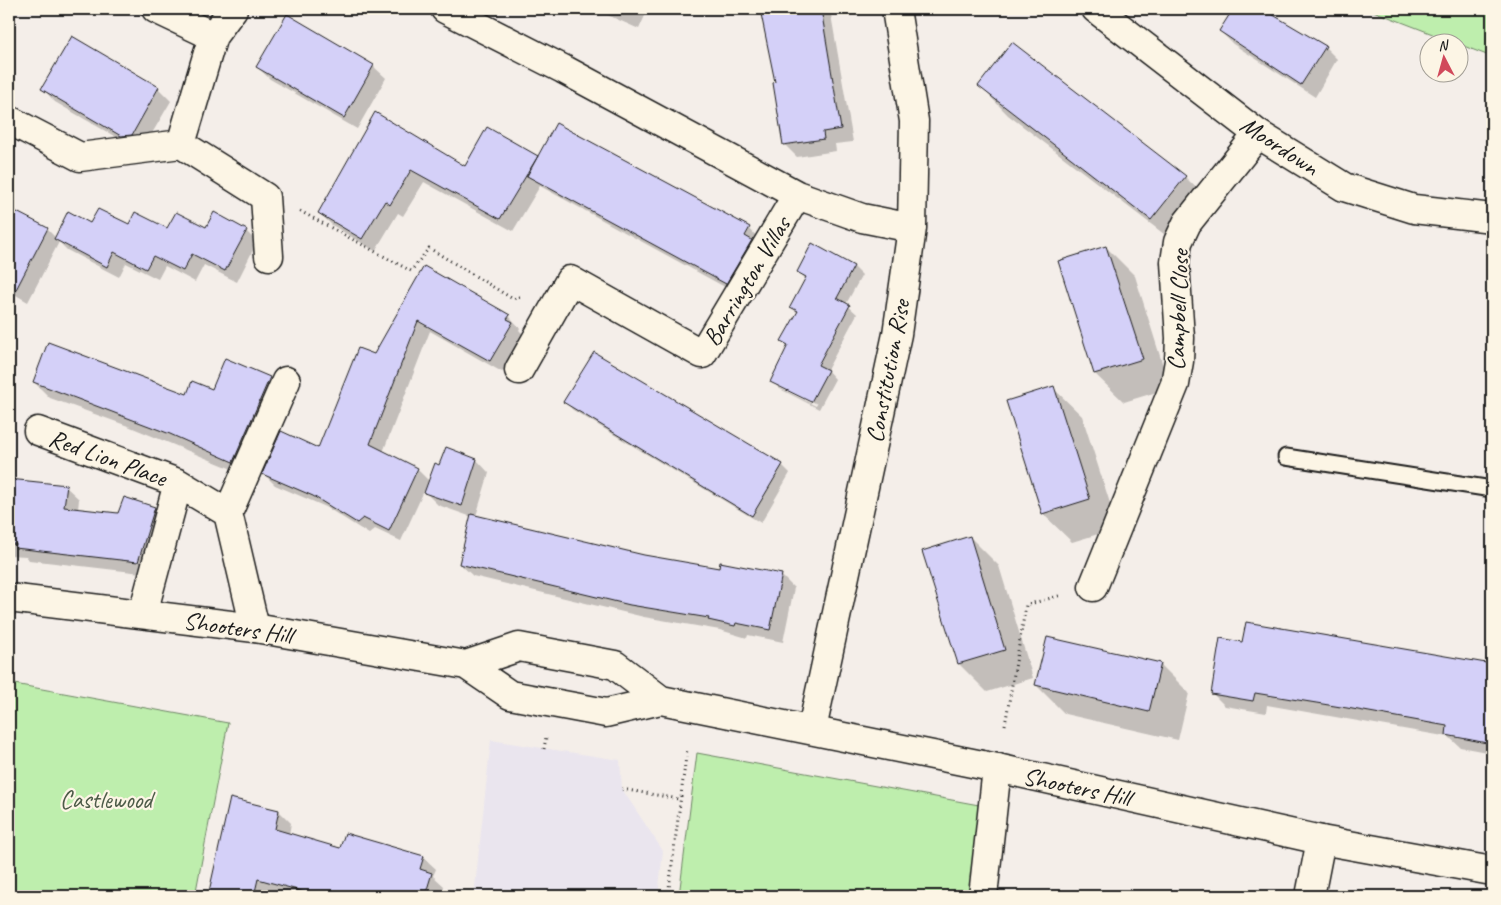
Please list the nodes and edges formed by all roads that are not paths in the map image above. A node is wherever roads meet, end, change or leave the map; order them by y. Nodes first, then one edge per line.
1 (156, 9) edge
2 (233, 9) edge
3 (445, 9) edge
4 (896, 9) edge
5 (1096, 9) edge
6 (213, 36) junction
7 (9, 120) edge
8 (1258, 134) junction
9 (180, 144) junction
10 (797, 195) junction
11 (1492, 218) edge
12 (912, 228) junction
13 (269, 256) dead end
14 (519, 370) dead end
15 (286, 381) dead end
16 (38, 431) dead end
17 (1286, 458) dead end
18 (178, 483) junction
19 (1492, 489) edge
20 (228, 513) junction
21 (1093, 588) road end
22 (9, 598) edge
23 (143, 613) junction
24 (255, 628) junction
25 (466, 665) junction
26 (661, 700) junction
27 (812, 729) junction
28 (997, 768) junction
29 (1321, 840) junction
30 (1492, 871) edge
31 (983, 896) edge
32 (1310, 896) edge

1 - 6 street
2 - 6 street
3 - 10 street, Barrington Villas
4 - 12 street, Constitution Rise
5 - 8 street, Moordown
6 - 9 street
7 - 9 street
8 - 11 street, Moordown
8 - 21 street, Campbell Close
9 - 13 street
10 - 12 street, Barrington Villas
10 - 14 street, Barrington Villas
12 - 27 street, Constitution Rise
15 - 20 street
16 - 18 street, Red Lion Place
17 - 19 lane
18 - 20 street, Red Lion Place
18 - 23 street, Red Lion Place
20 - 24 street
22 - 23 street, Shooters Hill
23 - 24 street, Shooters Hill
24 - 25 street, Shooters Hill
25 - 26 street, Shooters Hill
25 - 26 street, Shooters Hill
26 - 27 street, Shooters Hill
27 - 28 street, Shooters Hill
28 - 29 street, Shooters Hill
28 - 31 street
29 - 30 street, Shooters Hill
29 - 32 street

